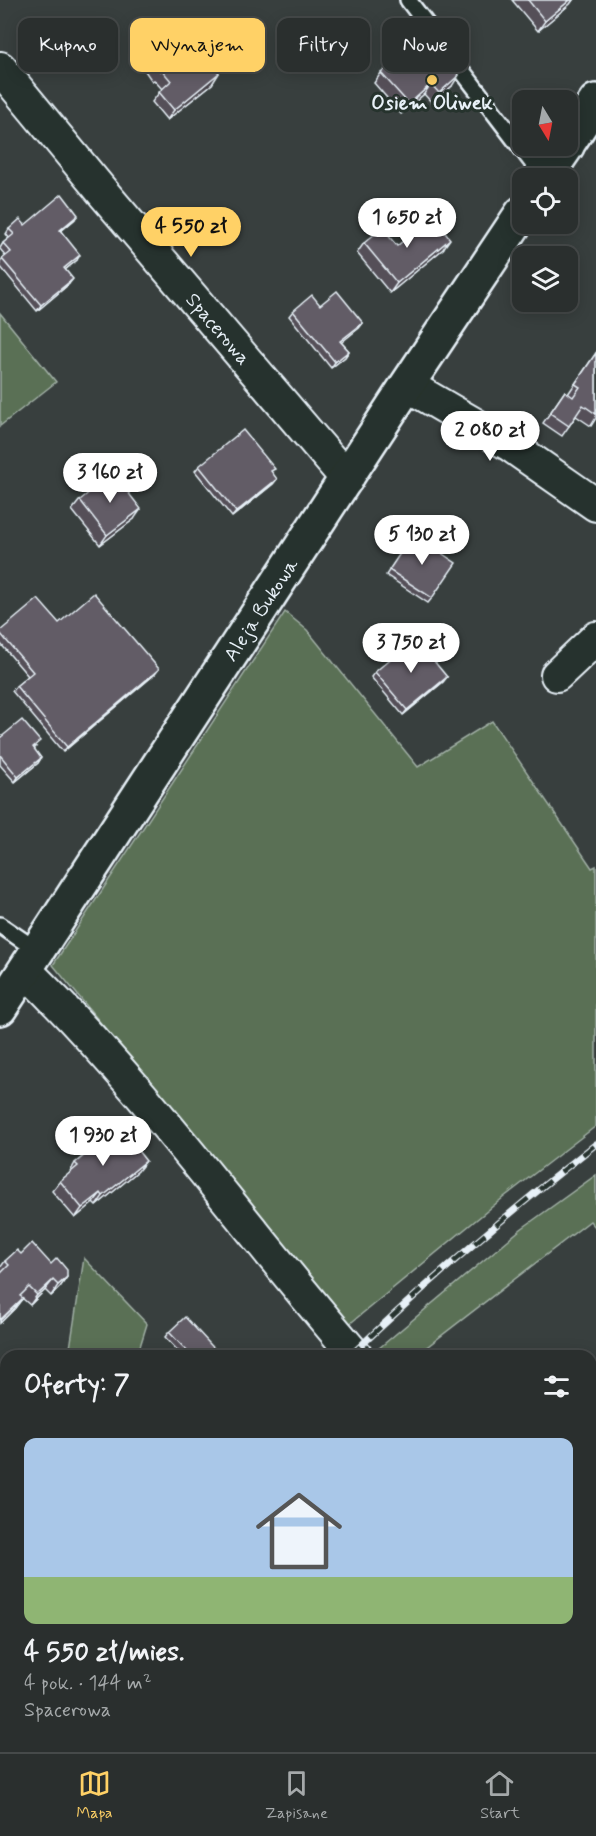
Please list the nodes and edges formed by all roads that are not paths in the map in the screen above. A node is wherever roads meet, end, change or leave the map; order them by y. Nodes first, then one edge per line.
1 (408, 0) edge
2 (0, 68) edge
3 (596, 100) edge
4 (578, 128) edge
5 (536, 168) edge
6 (512, 228) edge
7 (407, 385) junction
8 (347, 479) junction
9 (596, 505) edge
10 (596, 638) edge
11 (557, 675) dead end
12 (0, 925) edge
13 (32, 961) junction
14 (0, 1008) edge
15 (351, 1350) edge

1 - 5 lane
2 - 8 street, Spacerowa
3 - 4 street
6 - 7 street, Aleja Bukowa
7 - 8 street, Aleja Bukowa
7 - 9 street
8 - 13 street, Aleja Bukowa
10 - 11 street
12 - 13 lane
13 - 14 street, Aleja Bukowa
13 - 15 street

